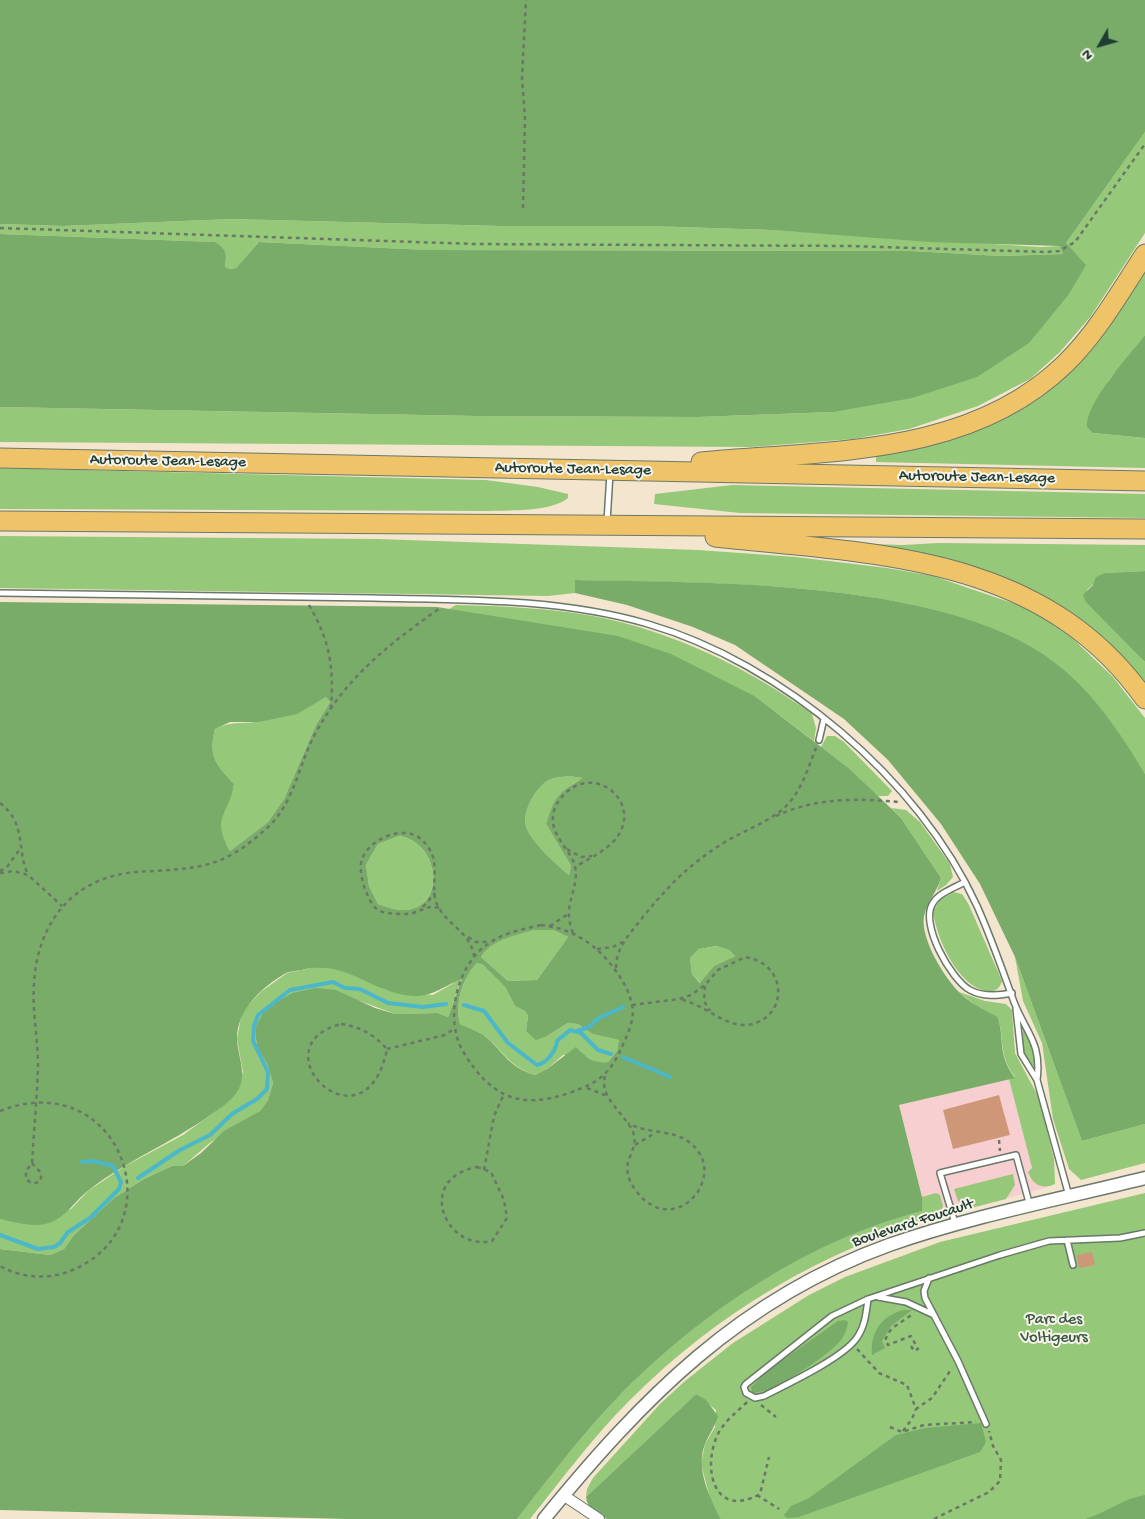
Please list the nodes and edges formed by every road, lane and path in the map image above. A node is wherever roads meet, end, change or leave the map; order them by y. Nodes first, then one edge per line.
1 (526, 0) edge
2 (1145, 144) edge
3 (523, 208) dead end
4 (0, 228) edge
5 (1145, 254) edge
6 (0, 458) edge
7 (610, 470) junction
8 (1145, 481) edge
9 (0, 521) edge
10 (607, 525) junction
11 (1145, 529) edge
12 (0, 593) edge
13 (302, 597) junction
14 (452, 600) junction
15 (1145, 699) edge
16 (331, 709) junction
17 (824, 719) junction
18 (819, 740) joint
19 (910, 803) junction
20 (0, 804) edge
21 (770, 819) junction
22 (21, 847) junction
23 (565, 848) junction
24 (593, 856) junction
25 (575, 867) junction
26 (0, 872) edge
27 (28, 875) junction
28 (965, 882) junction
29 (435, 893) junction
30 (62, 906) junction
31 (422, 908) junction
32 (439, 908) junction
33 (568, 914) junction
34 (549, 926) junction
35 (573, 933) junction
36 (468, 937) junction
37 (624, 941) junction
38 (490, 942) junction
39 (597, 949) junction
40 (474, 957) junction
41 (616, 970) junction
42 (705, 985) junction
43 (1012, 993) junction
44 (679, 1000) junction
45 (632, 1005) junction
46 (1016, 1006) junction
47 (710, 1012) junction
48 (455, 1028) junction
49 (387, 1049) junction
50 (606, 1075) junction
51 (1037, 1080) junction
52 (586, 1088) junction
53 (504, 1094) junction
54 (607, 1096) junction
55 (36, 1101) junction
56 (0, 1110) edge
57 (628, 1123) junction
58 (658, 1133) junction
59 (635, 1145) junction
60 (32, 1163) junction
61 (484, 1170) junction
62 (1145, 1178) edge
63 (1070, 1196) junction
64 (1030, 1206) junction
65 (955, 1225) junction
66 (1145, 1233) edge
67 (1067, 1240) junction
68 (1073, 1265) dead end
69 (0, 1266) edge
70 (929, 1278) junction
71 (871, 1298) junction
72 (918, 1307) junction
73 (934, 1315) junction
74 (852, 1344) junction
75 (911, 1346) dead end
76 (958, 1361) junction
77 (751, 1397) junction
78 (746, 1404) dead end
79 (916, 1409) junction
80 (776, 1417) dead end
81 (986, 1423) junction
82 (890, 1427) dead end
83 (902, 1432) junction
84 (769, 1458) dead end
85 (563, 1495) junction
86 (757, 1496) junction
87 (779, 1509) dead end
88 (544, 1519) edge
89 (599, 1519) edge
90 (934, 1519) edge

1 - 3 path
2 - 4 path
5 - 7 highway
6 - 7 highway, Autoroute Jean-Lesage
7 - 8 highway, Autoroute Jean-Lesage
7 - 10 lane
9 - 10 highway
10 - 11 highway
10 - 15 highway
12 - 13 lane
13 - 14 lane
13 - 16 path
14 - 16 path
14 - 17 lane
16 - 30 path
17 - 18 lane
17 - 19 lane
18 - 21 path
19 - 21 path
19 - 28 lane
20 - 22 path
21 - 37 path
22 - 26 path
22 - 27 path
23 - 24 path
23 - 24 path
23 - 25 path
24 - 25 path
25 - 33 path
26 - 27 path
27 - 30 path
28 - 43 lane
28 - 43 lane
29 - 31 path
29 - 31 path
29 - 32 path
30 - 55 path
31 - 32 path
32 - 36 path
33 - 34 path
33 - 35 path
34 - 35 path
34 - 38 path
35 - 39 path
36 - 38 path
36 - 40 path
37 - 39 path
37 - 41 path
38 - 40 path
39 - 41 path
40 - 48 path
41 - 45 path
42 - 44 path
42 - 47 path
42 - 47 path
43 - 46 lane
44 - 45 path
44 - 47 path
45 - 50 path
46 - 51 lane
46 - 51 lane
48 - 49 path
48 - 53 path
49 - 49 path
50 - 52 path
50 - 54 path
51 - 63 lane
52 - 53 path
52 - 54 path
53 - 61 path
54 - 57 path
55 - 56 path
55 - 60 path
55 - 69 path
57 - 58 path
57 - 59 path
58 - 59 path
58 - 59 path
60 - 60 path
61 - 61 path
62 - 63 street, Boulevard Foucault
63 - 64 street, Boulevard Foucault
64 - 65 street, Boulevard Foucault
64 - 65 lane
65 - 85 street, Boulevard Foucault
66 - 67 lane
67 - 68 lane
67 - 70 lane
70 - 71 lane
70 - 73 lane
71 - 72 lane
71 - 74 lane
71 - 77 lane
72 - 73 lane
72 - 75 path
73 - 76 lane
74 - 77 lane
74 - 79 path
76 - 79 path
76 - 81 lane
77 - 80 path
78 - 86 path
79 - 83 path
81 - 83 path
81 - 90 path
82 - 83 path
84 - 86 path
85 - 88 street, Boulevard Foucault
85 - 89 street
86 - 87 path

